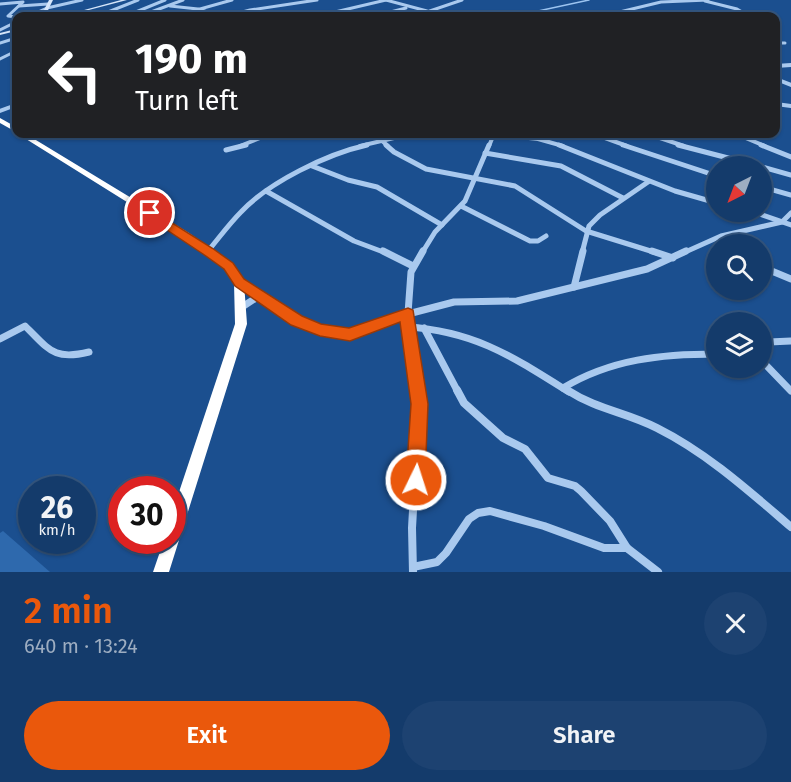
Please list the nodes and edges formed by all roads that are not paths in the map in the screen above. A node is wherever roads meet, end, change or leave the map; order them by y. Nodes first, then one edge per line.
1 (81, 0) edge
2 (125, 0) edge
3 (138, 0) edge
4 (165, 0) edge
5 (180, 0) edge
6 (232, 0) edge
7 (318, 0) edge
8 (386, 0) edge
9 (462, 0) edge
10 (701, 0) edge
11 (708, 0) edge
12 (0, 1) edge
13 (24, 1) edge
14 (207, 1) edge
15 (133, 2) junction
16 (49, 4) edge
17 (19, 6) junction
18 (170, 6) junction
19 (209, 6) junction
20 (149, 7) junction
21 (408, 7) junction
22 (198, 9) junction
23 (428, 11) joint
24 (13, 12) edge
25 (36, 12) edge
26 (81, 12) edge
27 (108, 12) edge
28 (136, 12) edge
29 (150, 12) edge
30 (155, 12) edge
31 (189, 12) edge
32 (212, 12) edge
33 (242, 12) edge
34 (335, 12) edge
35 (390, 12) edge
36 (620, 12) edge
37 (742, 12) edge
38 (780, 43) edge
39 (785, 43) dead end
40 (28, 138) edge
41 (262, 138) edge
42 (394, 138) edge
43 (492, 138) edge
44 (524, 138) edge
45 (605, 138) edge
46 (659, 138) edge
47 (746, 138) edge
48 (382, 141) junction
49 (226, 150) dead end
50 (485, 153) junction
51 (720, 156) edge
52 (791, 157) edge
53 (312, 166) junction
54 (772, 170) edge
55 (706, 172) edge
56 (791, 175) edge
57 (474, 179) junction
58 (648, 182) junction
59 (772, 190) edge
60 (266, 191) junction
61 (791, 195) edge
62 (623, 198) junction
63 (706, 200) edge
64 (461, 206) junction
65 (791, 213) edge
66 (772, 218) edge
67 (782, 222) junction
68 (442, 225) junction
69 (791, 225) edge
70 (586, 231) junction
71 (730, 234) edge
72 (546, 236) dead end
73 (706, 243) edge
74 (208, 251) junction
75 (673, 258) junction
76 (413, 266) junction
77 (772, 271) edge
78 (791, 279) edge
79 (239, 283) junction
80 (574, 287) junction
81 (259, 296) junction
82 (242, 307) junction
83 (408, 314) junction
84 (407, 327) junction
85 (424, 328) junction
86 (0, 339) edge
87 (791, 341) edge
88 (772, 342) edge
89 (89, 352) dead end
90 (706, 354) edge
91 (772, 371) edge
92 (563, 388) junction
93 (791, 391) edge
94 (186, 495) edge
95 (791, 527) edge
96 (627, 548) junction
97 (167, 554) edge
98 (413, 570) edge
99 (161, 572) edge
100 (658, 572) edge

1 - 16 street
2 - 26 main road
3 - 15 street
4 - 20 street
5 - 18 street
6 - 19 street
7 - 33 street
8 - 21 street
8 - 34 street
9 - 23 street
10 - 11 street
10 - 36 street
10 - 37 street
12 - 13 street
13 - 17 street
14 - 19 street
15 - 20 street
15 - 27 street
16 - 17 street
16 - 25 street
17 - 24 street
18 - 22 street
18 - 30 street
19 - 22 street
20 - 28 street
20 - 29 street
21 - 23 street
21 - 35 street
22 - 31 street
22 - 32 street
38 - 39 street
40 - 74 highway
41 - 49 street
42 - 48 street
43 - 50 street
44 - 58 street
45 - 55 street
46 - 51 street
47 - 52 street
48 - 53 street
48 - 57 street
50 - 57 street
50 - 62 street
53 - 60 street
53 - 68 street
54 - 56 street
57 - 64 street
57 - 70 street
58 - 62 street
58 - 63 street
59 - 61 street
60 - 74 street
60 - 76 street
62 - 70 street
64 - 68 street
64 - 72 street
65 - 67 street
66 - 67 street
67 - 69 street
67 - 71 street
68 - 76 street
70 - 75 street
70 - 80 street
73 - 75 street
74 - 79 highway
75 - 80 street
76 - 83 street
77 - 78 street
79 - 81 street
79 - 82 highway
80 - 83 street
81 - 82 street
81 - 83 street
82 - 94 highway
83 - 84 street
84 - 85 street
84 - 98 street
85 - 92 street
85 - 96 street
86 - 89 street
87 - 88 street
90 - 92 street
91 - 93 street
92 - 95 street
96 - 98 street
96 - 100 street
97 - 99 highway

